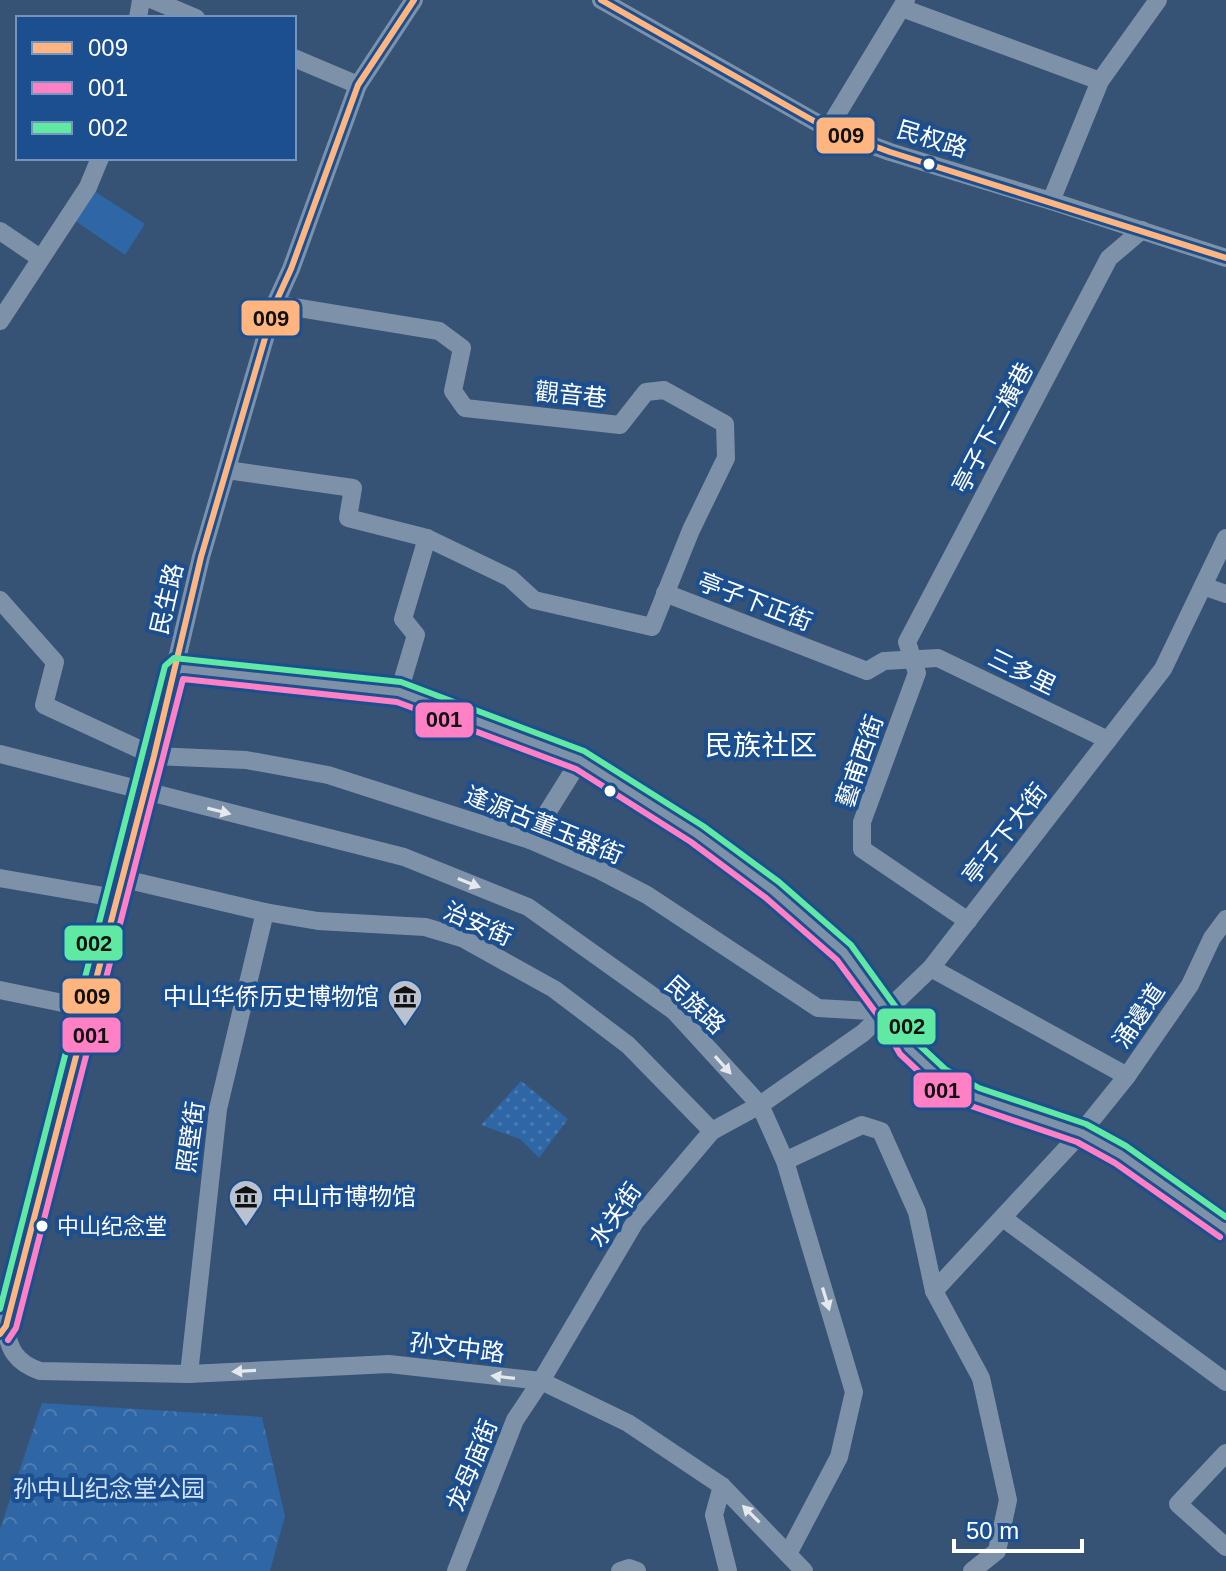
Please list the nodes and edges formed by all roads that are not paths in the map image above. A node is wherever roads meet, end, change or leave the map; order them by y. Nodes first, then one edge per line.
1 (153, 0) edge
2 (414, 0) edge
3 (601, 0) edge
4 (1158, 0) edge
5 (904, 4) edge
6 (191, 16) edge
7 (296, 59) edge
8 (1100, 81) junction
9 (358, 85) junction
10 (828, 129) junction
11 (99, 160) edge
12 (1051, 201) junction
13 (1142, 230) junction
14 (0, 231) edge
15 (40, 258) junction
16 (1226, 258) edge
17 (275, 304) junction
18 (0, 321) edge
19 (227, 470) junction
20 (427, 538) junction
21 (1226, 538) edge
22 (1203, 586) junction
23 (665, 593) junction
24 (1226, 594) edge
25 (0, 600) edge
26 (912, 660) junction
27 (175, 668) junction
28 (399, 692) junction
29 (1108, 740) junction
30 (0, 754) edge
31 (154, 756) junction
32 (580, 760) junction
33 (144, 792) junction
34 (530, 840) junction
35 (0, 878) edge
36 (120, 878) junction
37 (115, 898) junction
38 (265, 912) junction
39 (1226, 919) edge
40 (968, 921) junction
41 (931, 968) junction
42 (0, 990) edge
43 (87, 1008) junction
44 (887, 1012) junction
45 (1127, 1076) junction
46 (760, 1105) junction
47 (712, 1131) junction
48 (1081, 1133) junction
49 (785, 1161) junction
50 (1003, 1218) junction
51 (1226, 1229) edge
52 (934, 1291) junction
53 (3, 1330) edge
54 (189, 1374) junction
55 (541, 1381) junction
56 (1226, 1382) edge
57 (1226, 1453) edge
58 (722, 1486) junction
59 (1226, 1547) edge
60 (789, 1552) junction
61 (456, 1571) edge
62 (620, 1571) edge
63 (637, 1571) edge
64 (728, 1571) edge
65 (804, 1571) edge
66 (972, 1571) edge

1 - 6 street
2 - 9 street, 民生路
3 - 10 street, 民权路
4 - 8 street
5 - 8 street
5 - 10 street
7 - 9 street
8 - 12 street
9 - 17 street, 民生路
10 - 12 street, 民权路
11 - 15 street
12 - 13 street, 民权路
13 - 16 street, 民权路
13 - 26 street, 亭子下二橫巷
14 - 15 street
15 - 18 street
17 - 19 street, 民生路
17 - 23 street, 觀音巷
19 - 20 street, 亭子下正街
19 - 27 street, 民生路
20 - 23 street, 亭子下正街
20 - 28 street
21 - 22 street, 亭子下大街
22 - 24 street
22 - 29 street, 亭子下大街
23 - 26 street, 亭子下正街
25 - 31 street
26 - 29 street, 三多里
26 - 40 street, 藝甫西街
27 - 28 street
27 - 31 street, 民生路
28 - 32 street
29 - 40 street, 亭子下大街
30 - 33 street, 民族路
31 - 33 street, 民生路
31 - 34 street, 逢源古董玉器街
32 - 34 street
32 - 44 street
33 - 36 street, 民生路
33 -> 46 street, 民族路
34 - 44 street, 逢源古董玉器街
35 - 37 street
36 - 37 street, 民生路
36 - 38 street, 治安街
37 - 43 street, 民生路
38 - 47 street, 治安街
38 - 54 street, 照壁街
39 - 45 street, 涌邊道
40 - 41 street, 亭子下大街
41 - 44 street, 亭子下大街
41 - 45 street
42 - 43 street
43 - 53 street, 民生路
44 - 46 street, 亭子下大街
44 - 48 street
45 - 48 street, 涌邊道
46 - 47 street, 水关街
46 - 49 street, 民族路
47 - 55 street, 水关街
48 - 50 street, 涌邊道
48 - 51 street
49 - 52 street
49 -> 60 street, 民族路
50 - 52 street, 涌邊道
50 - 56 street
52 - 66 street
53 - 54 street, 孙文中路
55 -> 54 street, 孙文中路
55 - 58 street, 孙文中路
55 - 61 street, 龙母庙街
57 - 59 street
60 -> 58 street, 孙文中路
58 - 64 street
60 - 65 street, 孙文中路
62 - 63 street

